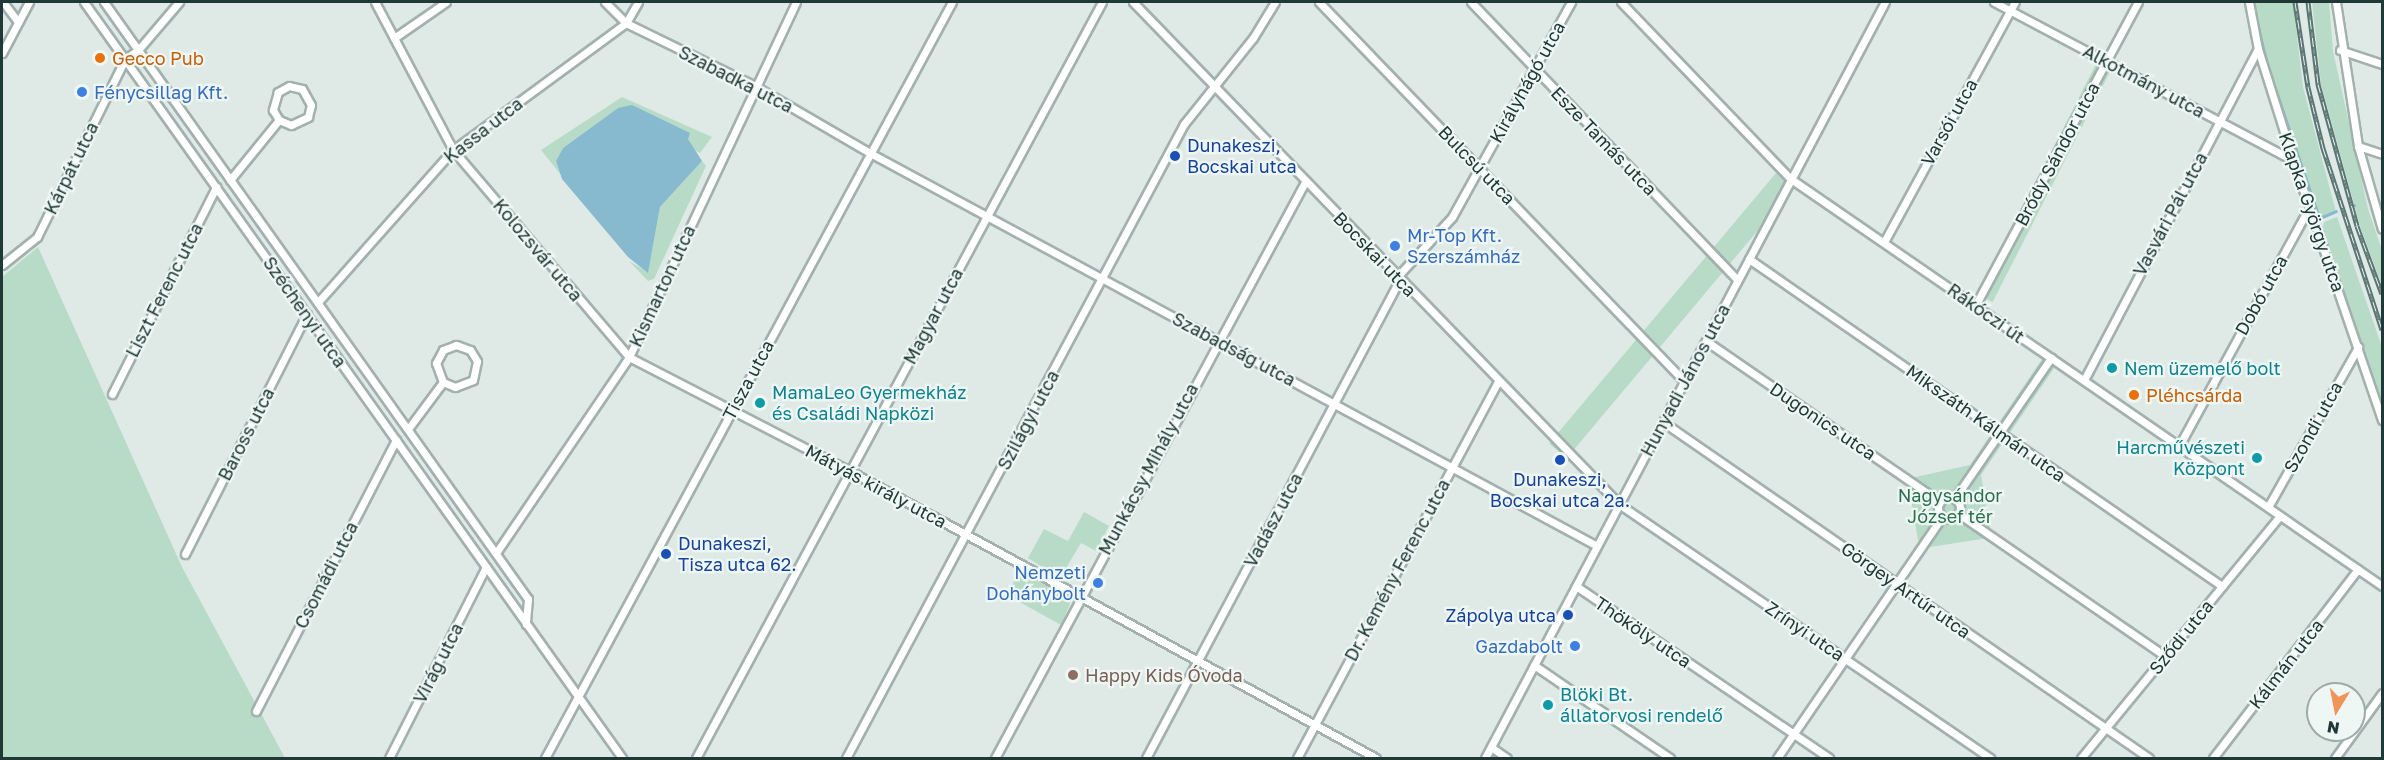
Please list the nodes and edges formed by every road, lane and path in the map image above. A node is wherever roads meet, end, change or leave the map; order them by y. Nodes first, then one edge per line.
1 (3, 2) edge
2 (28, 2) edge
3 (84, 2) edge
4 (104, 2) edge
5 (179, 2) edge
6 (375, 2) edge
7 (446, 2) edge
8 (605, 2) edge
9 (638, 2) edge
10 (796, 2) edge
11 (952, 2) edge
12 (1102, 2) edge
13 (1133, 2) edge
14 (1275, 2) edge
15 (1319, 2) edge
16 (1471, 2) edge
17 (1571, 2) edge
18 (1622, 2) edge
19 (1885, 2) edge
20 (1994, 2) edge
21 (2015, 2) edge
22 (2138, 2) edge
23 (2248, 2) edge
24 (2336, 2) edge
25 (2010, 10) junction
26 (18, 21) junction
27 (626, 23) junction
28 (394, 38) junction
29 (2258, 49) junction
30 (138, 50) junction
31 (2340, 50) junction
32 (2, 53) edge
33 (125, 59) junction
34 (2106, 61) junction
35 (2382, 64) edge
36 (1535, 68) junction
37 (1212, 84) junction
38 (755, 86) junction
39 (279, 120) junction
40 (2219, 121) junction
41 (2358, 146) junction
42 (453, 150) junction
43 (870, 153) junction
44 (2382, 154) edge
45 (2293, 160) junction
46 (1480, 169) junction
47 (1791, 179) junction
48 (231, 180) junction
49 (1305, 182) junction
50 (216, 187) junction
51 (2309, 208) junction
52 (987, 216) junction
53 (2382, 229) edge
54 (1884, 242) junction
55 (1749, 259) junction
56 (2, 265) edge
57 (1104, 279) junction
58 (1398, 279) junction
59 (1738, 280) junction
60 (318, 302) junction
61 (1976, 306) junction
62 (307, 314) junction
63 (1218, 341) junction
64 (1706, 341) junction
65 (2358, 347) junction
66 (629, 357) junction
67 (2051, 358) junction
68 (2084, 380) junction
69 (1684, 381) junction
70 (443, 382) junction
71 (1498, 382) junction
72 (112, 394) dead end
73 (1334, 403) junction
74 (731, 411) junction
75 (2382, 420) edge
76 (1663, 422) junction
77 (408, 429) junction
78 (2000, 432) junction
79 (396, 440) junction
80 (2179, 446) junction
81 (1452, 467) junction
82 (850, 471) junction
83 (1955, 498) junction
84 (1940, 502) junction
85 (1619, 504) junction
86 (2268, 507) junction
87 (1959, 514) junction
88 (2280, 516) junction
89 (1942, 517) junction
90 (966, 535) junction
91 (1597, 546) junction
92 (496, 553) junction
93 (185, 554) dead end
94 (486, 567) junction
95 (2358, 569) junction
96 (1896, 583) junction
97 (1576, 586) junction
98 (2222, 586) junction
99 (2382, 586) edge
100 (1080, 596) junction
101 (526, 624) junction
102 (2165, 656) junction
103 (1845, 659) junction
104 (1197, 663) junction
105 (1534, 665) junction
106 (2382, 693) edge
107 (578, 697) junction
108 (256, 711) dead end
109 (1314, 727) junction
110 (2106, 729) junction
111 (1793, 734) junction
112 (1491, 747) junction
113 (389, 759) edge
114 (545, 759) edge
115 (622, 759) edge
116 (696, 759) edge
117 (846, 759) edge
118 (995, 759) edge
119 (1146, 759) edge
120 (1297, 759) edge
121 (1376, 759) edge
122 (1485, 759) edge
123 (1507, 759) edge
124 (1670, 759) edge
125 (1777, 759) edge
126 (1829, 759) edge
127 (1990, 759) edge
128 (2081, 759) edge
129 (2149, 759) edge
130 (2213, 759) edge
131 (2335, 759) edge

1 - 26 street
2 - 26 street
3 - 33 street, Széchenyi utca
4 - 30 street, Széchenyi utca
5 - 30 street
6 - 28 street, Kolozsvár utca
7 - 28 street
8 - 27 street, Szabadka utca
9 - 27 street, Kassa utca
10 - 38 street, Kismarton utca
11 - 43 street, Tisza utca
12 - 52 street, Magyar utca
13 - 37 street, Bocskai utca
14 - 37 street, Szilágyi utca
15 - 46 street, Bulcsú utca
16 - 36 street, Esze Tamás utca
17 - 36 street, Királyhágó utca
18 - 47 street, Rákóczi út
19 - 47 street, Hunyadi János utca
20 - 25 street, Alkotmány utca
21 - 25 street, Varsói utca
22 - 34 street, Bródy Sándor utca
23 - 29 street, Klapka György utca
24 - 31 street
25 - 34 street, Alkotmány utca
25 - 54 street, Varsói utca
26 - 32 street
27 - 38 street, Szabadka utca
27 - 42 street, Kassa utca
28 - 42 street, Kolozsvár utca
29 - 40 street, Vasvári Pál utca
29 - 45 street, Klapka György utca
30 - 33 street
30 - 48 street, Széchenyi utca
31 - 35 street
31 - 41 street
33 - 50 street, Széchenyi utca
33 - 56 street, Kárpát utca
34 - 40 street, Alkotmány utca
34 - 61 street, Bródy Sándor utca
36 - 46 street, Királyhágó utca
36 - 59 street, Esze Tamás utca
37 - 49 street, Bocskai utca
37 - 57 street, Szilágyi utca
38 - 43 street, Szabadka utca
38 - 66 street, Kismarton utca
39 - 39 street
39 - 48 street
40 - 45 street, Alkotmány utca
40 - 68 street, Vasvári Pál utca
41 - 44 street
41 - 53 street
42 - 60 street, Kassa utca
42 - 66 street, Kolozsvár utca
43 - 52 street, Szabadság utca
43 - 74 street, Tisza utca
45 - 51 street, Klapka György utca
46 - 58 street, Királyhágó utca
46 - 69 street, Bulcsú utca
47 - 54 street, Rákóczi út
47 - 55 street, Hunyadi János utca
48 - 60 street, Széchenyi utca
49 - 58 street, Bocskai utca
49 - 63 street, Munkácsy Mihály utca
50 - 62 street, Széchenyi utca
50 - 72 street, Liszt Ferenc utca
51 - 65 street, Klapka György utca
51 - 80 street, Dobó utca
52 - 57 street, Szabadság utca
52 - 82 street, Magyar utca
54 - 61 street, Rákóczi út
55 - 59 street, Hunyadi János utca
55 - 78 street, Mikszáth Kálmán utca
57 - 63 street, Szabadság utca
57 - 90 street, Szilágyi utca
58 - 71 street, Bocskai utca
58 - 73 street, Vadász utca
59 - 64 street, Hunyadi János utca
60 - 77 street, Széchenyi utca
61 - 67 street, Rákóczi út
62 - 79 street, Széchenyi utca
62 - 93 street, Baross utca
63 - 73 street, Szabadság utca
63 - 100 street, Munkácsy Mihály utca
64 - 69 street, Hunyadi János utca
64 - 84 street, Dugonics utca
65 - 75 street, Klapka György utca
65 - 86 street, Szondi utca
66 - 74 street, Kolozsvár utca
66 - 92 street, Kismarton utca
67 - 68 street, Rákóczi út
67 - 78 street
68 - 80 street, Rákóczi út
69 - 76 street, Hunyadi János utca
70 - 70 street
70 - 77 street
71 - 81 street, Dr. Kemény Ferenc utca
71 - 85 street, Bocskai utca
73 - 81 street, Szabadság utca
73 - 104 street, Vadász utca
74 - 82 street, Mátyás király utca
74 - 107 street, Tisza utca
76 - 85 street, Hunyadi János utca
76 - 96 street, Görgey Artúr utca
77 - 92 street, Széchenyi utca
78 - 83 street
78 - 98 street, Mikszáth Kálmán utca
79 - 94 street, Széchenyi utca
79 - 108 street, Csomádi utca
80 - 86 street, Rákóczi út
81 - 91 street, Szabadság utca
81 - 109 street, Dr. Kemény Ferenc utca
82 - 90 street, Mátyás király utca
82 - 116 street, Magyar utca
83 - 84 street
83 - 87 street
84 - 89 street
85 - 91 street, Hunyadi János utca
85 - 103 street, Zrínyi utca
86 - 88 street, Rákóczi út
87 - 89 street
87 - 102 street
88 - 95 street, Rákóczi út
88 - 98 street, Sződi utca
89 - 96 street
90 - 100 street, Mátyás király utca
90 - 117 street, Szilágyi utca
91 - 97 street, Hunyadi János utca
92 - 101 street, Széchenyi utca
94 - 101 street, Széchenyi utca
94 - 113 street, Virág utca
95 - 99 street, Rákóczi út
95 - 130 street, Kálmán utca
96 - 103 street
96 - 110 street, Görgey Artúr utca
97 - 105 street, Hunyadi János utca
97 - 111 street, Thököly utca
98 - 102 street, Sződi utca
100 - 104 street, Mátyás király utca
100 - 118 street, Munkácsy Mihály utca
101 - 107 street, Széchenyi utca
102 - 110 street, Sződi utca
103 - 111 street
103 - 127 street, Zrínyi utca
104 - 109 street
104 - 119 street, Vadász utca
105 - 112 street, Hunyadi János utca
105 - 124 street
106 - 131 street
107 - 114 street, Tisza utca
107 - 115 street, Széchenyi utca
109 - 120 street, Dr. Kemény Ferenc utca
109 - 121 street
110 - 128 street, Sződi utca
110 - 129 street, Görgey Artúr utca
111 - 125 street
111 - 126 street, Thököly utca
112 - 122 street, Hunyadi János utca
112 - 123 street

